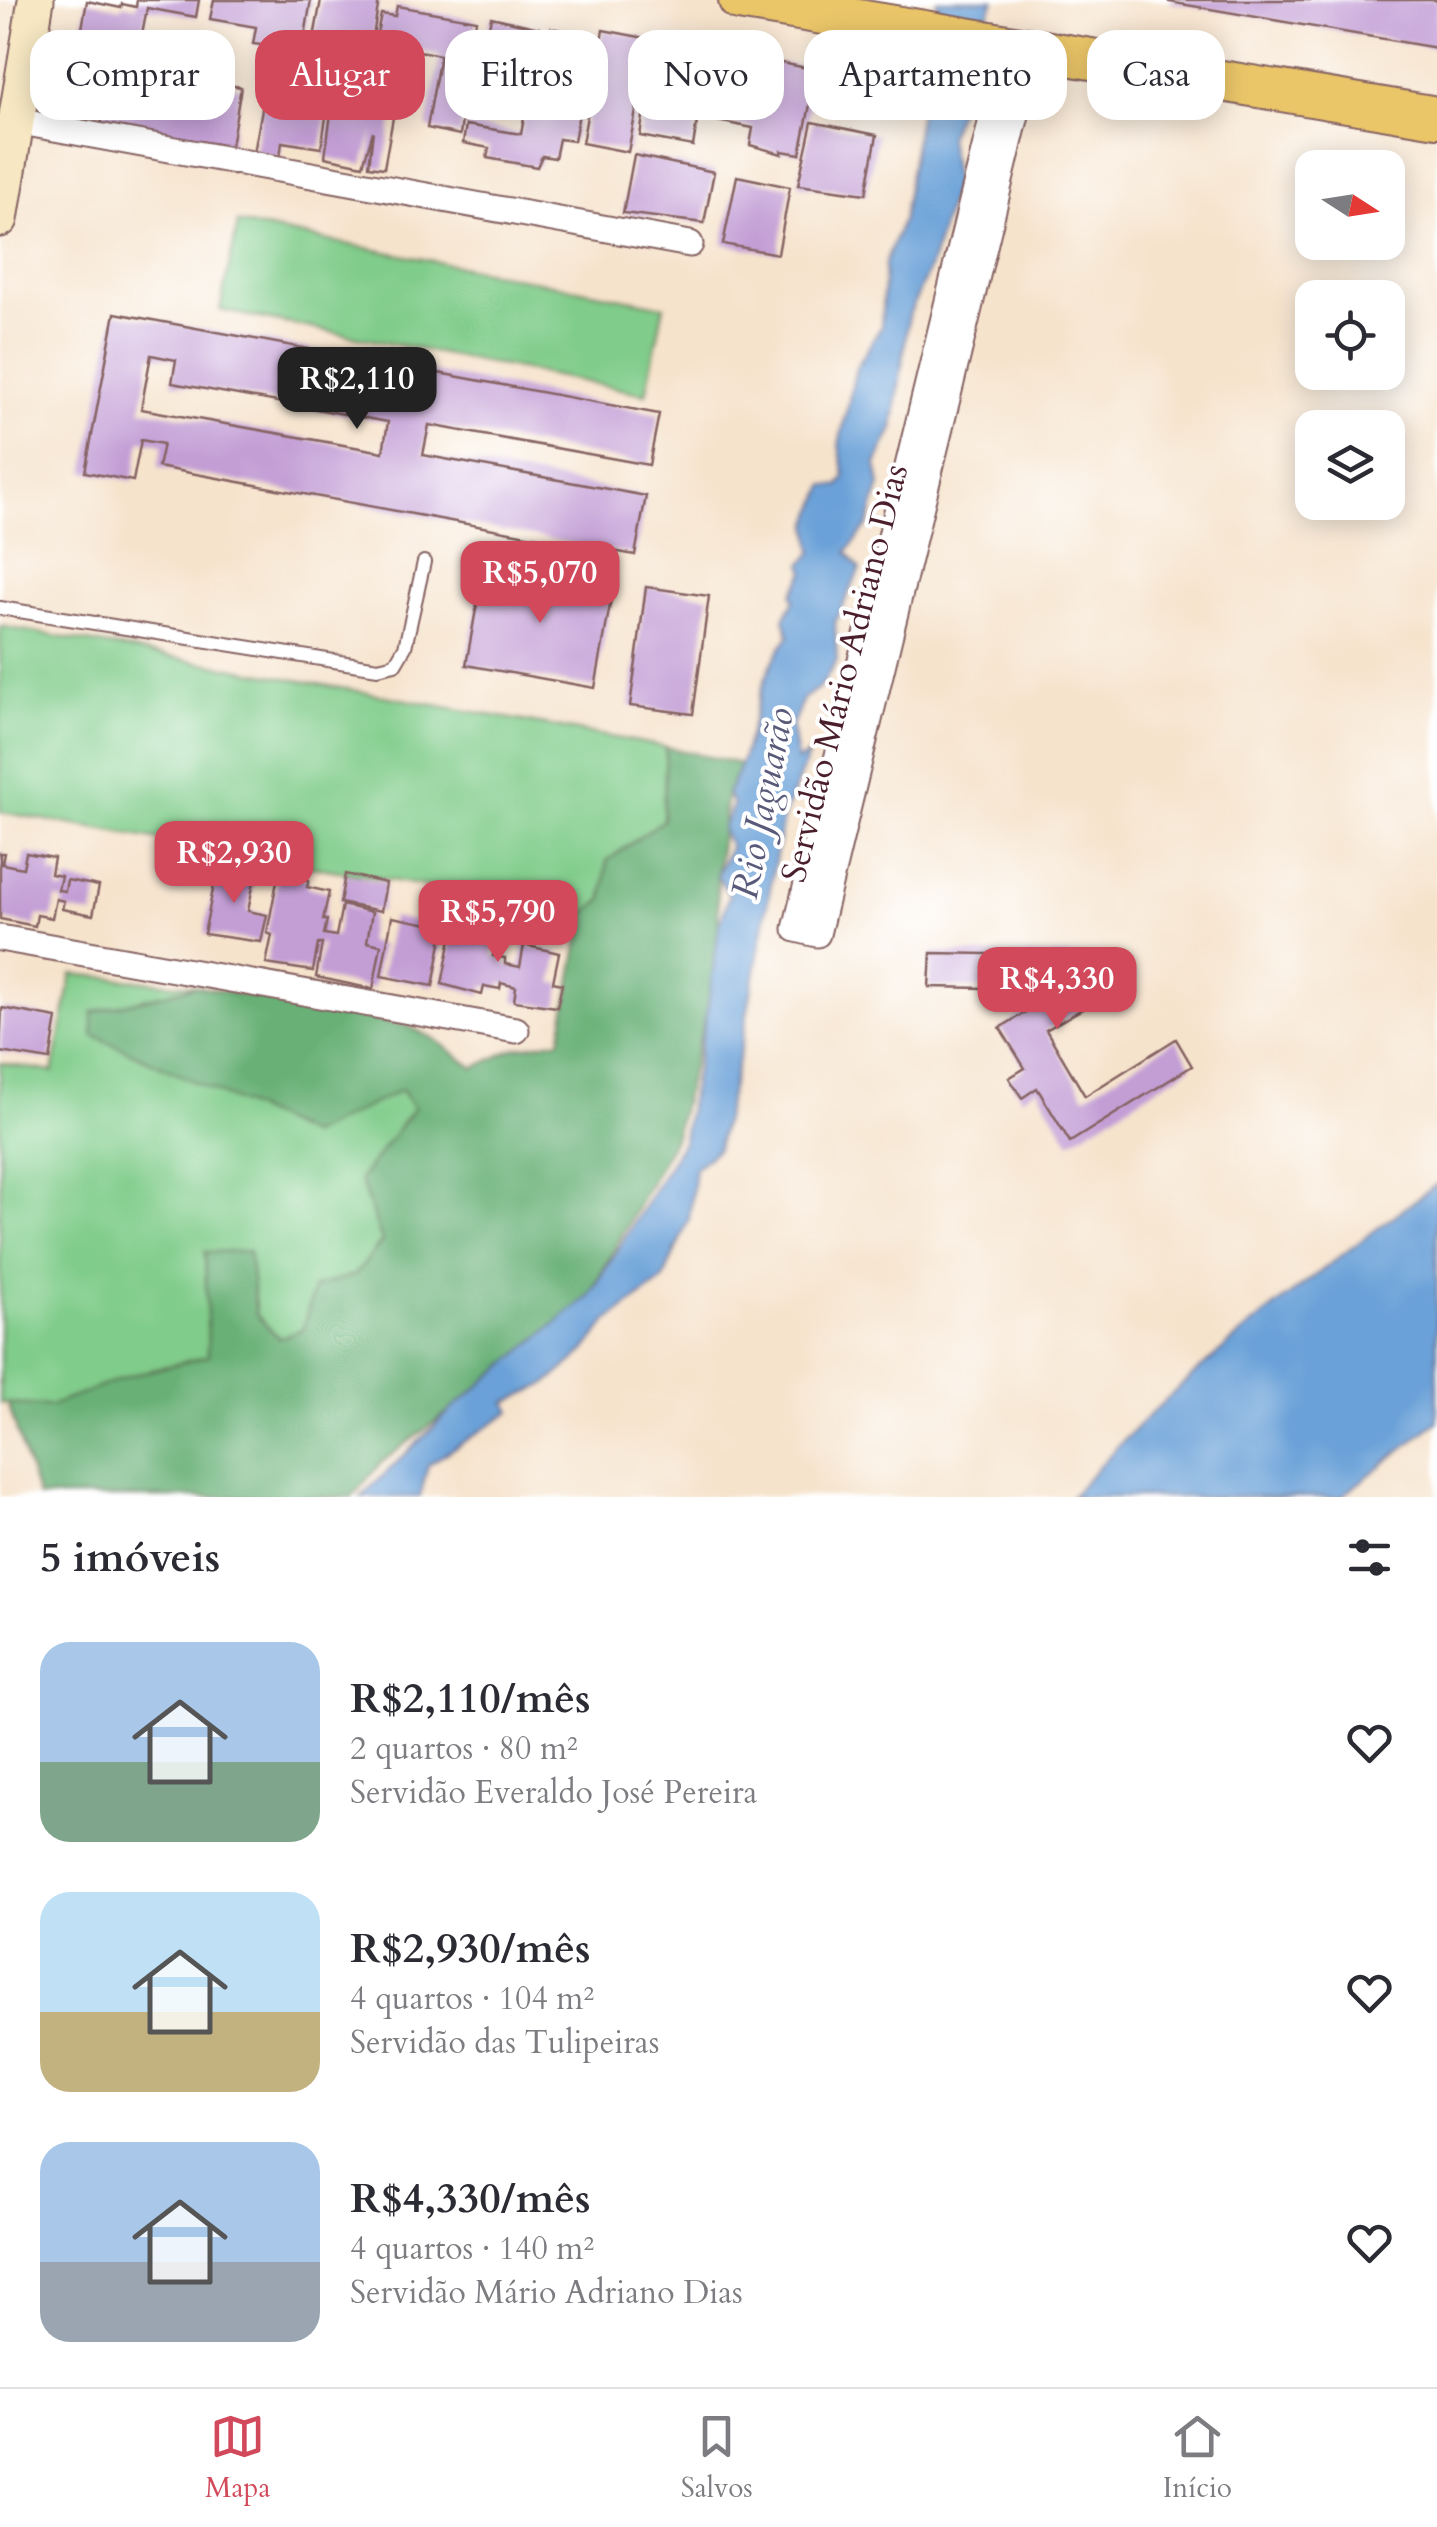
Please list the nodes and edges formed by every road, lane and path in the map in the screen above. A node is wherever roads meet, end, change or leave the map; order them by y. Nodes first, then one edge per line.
1 (36, 0) edge
2 (739, 0) edge
3 (921, 30) edge
4 (1067, 55) edge
5 (1437, 117) edge
6 (995, 120) edge
7 (16, 121) junction
8 (0, 219) edge
9 (690, 244) dead end
10 (424, 562) dead end
11 (0, 608) edge
12 (806, 931) dead end
13 (0, 938) edge
14 (516, 1030) dead end

1 - 7 main road
2 - 3 main road
4 - 5 main road
6 - 12 street, Servidão Mário Adriano Dias
7 - 8 main road
7 - 9 street
10 - 11 lane
13 - 14 street

